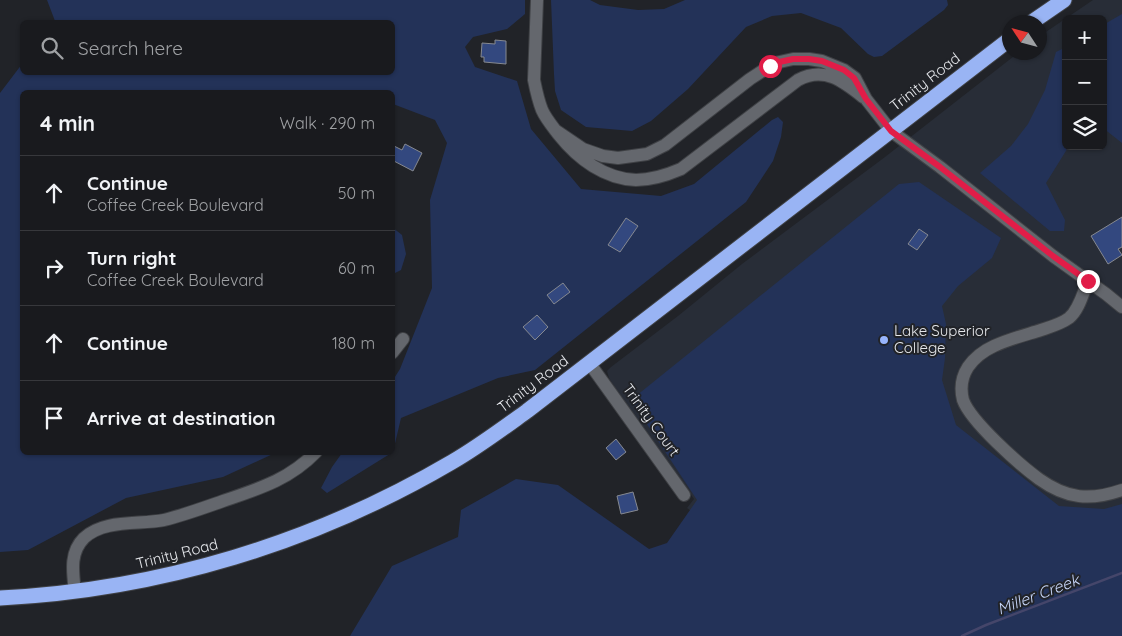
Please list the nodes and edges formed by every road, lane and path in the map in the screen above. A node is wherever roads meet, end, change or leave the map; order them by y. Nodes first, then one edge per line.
1 (537, 0) edge
2 (1064, 0) edge
3 (1042, 15) edge
4 (1002, 45) edge
5 (866, 99) junction
6 (555, 130) junction
7 (891, 131) junction
8 (1088, 281) junction
9 (1122, 307) edge
10 (403, 339) dead end
11 (395, 349) edge
12 (590, 364) junction
13 (313, 455) edge
14 (1122, 490) edge
15 (684, 495) dead end
16 (74, 592) junction
17 (0, 598) edge

1 - 6 street
2 - 3 highway
4 - 7 highway, Trinity Road
5 - 6 street
5 - 6 street
5 - 7 street
7 - 8 street
7 - 12 highway, Trinity Road
8 - 9 street
8 - 14 street
10 - 11 street
12 - 15 street, Trinity Court
12 - 16 highway, Trinity Road
13 - 16 street
16 - 17 highway, Trinity Road

